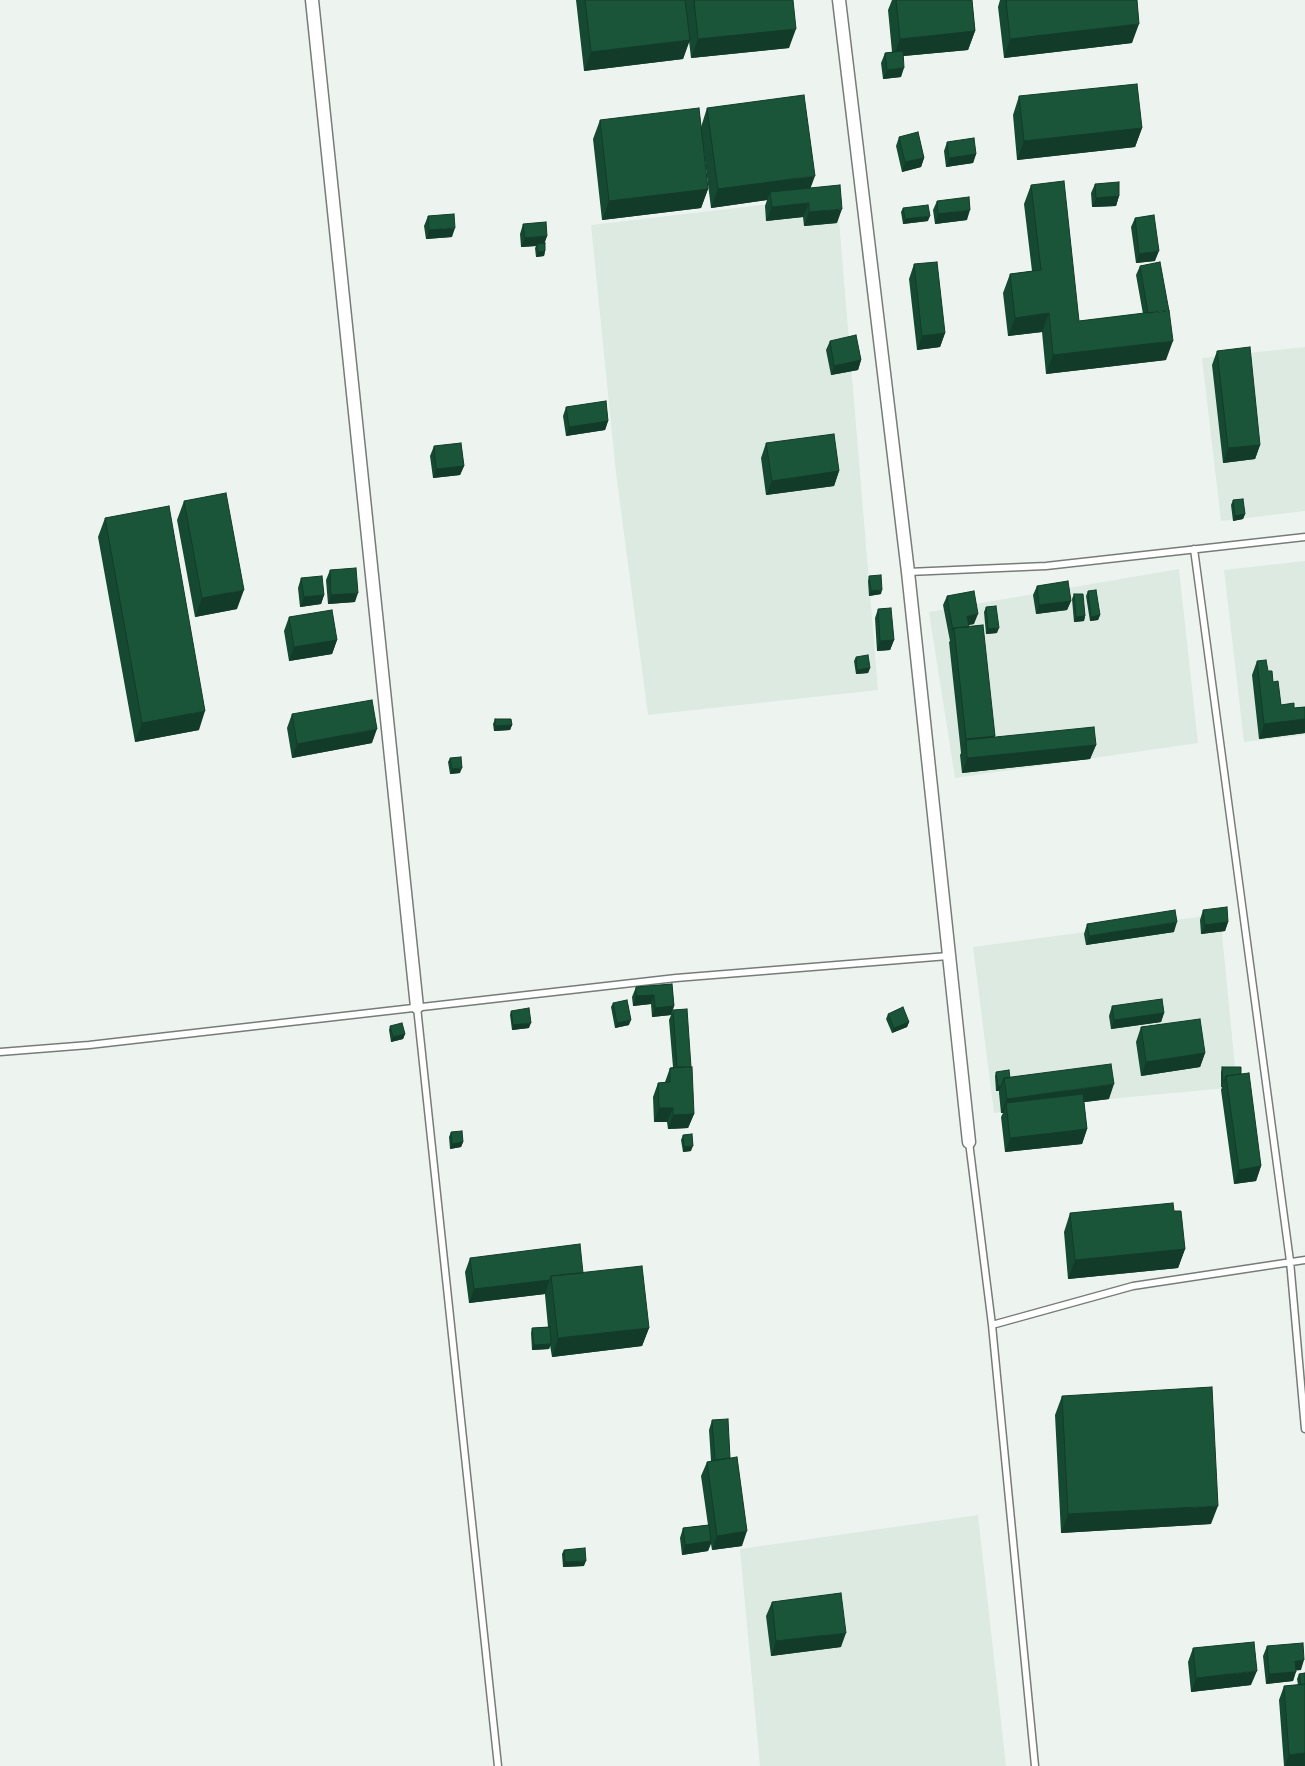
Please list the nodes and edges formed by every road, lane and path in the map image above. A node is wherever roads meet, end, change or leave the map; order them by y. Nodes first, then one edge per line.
1 (312, 0) edge
2 (839, 0) edge
3 (1305, 537) edge
4 (1194, 550) junction
5 (908, 572) junction
6 (948, 956) junction
7 (416, 1007) junction
8 (0, 1052) edge
9 (969, 1142) joint
10 (1305, 1260) edge
11 (1290, 1261) junction
12 (992, 1325) junction
13 (1305, 1429) edge
14 (498, 1766) edge
15 (1035, 1766) edge

1 - 7 street
2 - 5 street
3 - 4 lane
4 - 5 lane
4 - 11 lane
5 - 6 street
6 - 7 lane
6 - 9 street
7 - 8 lane
7 - 14 lane
9 - 12 lane
10 - 11 lane
11 - 12 lane
11 - 13 lane
12 - 15 lane

